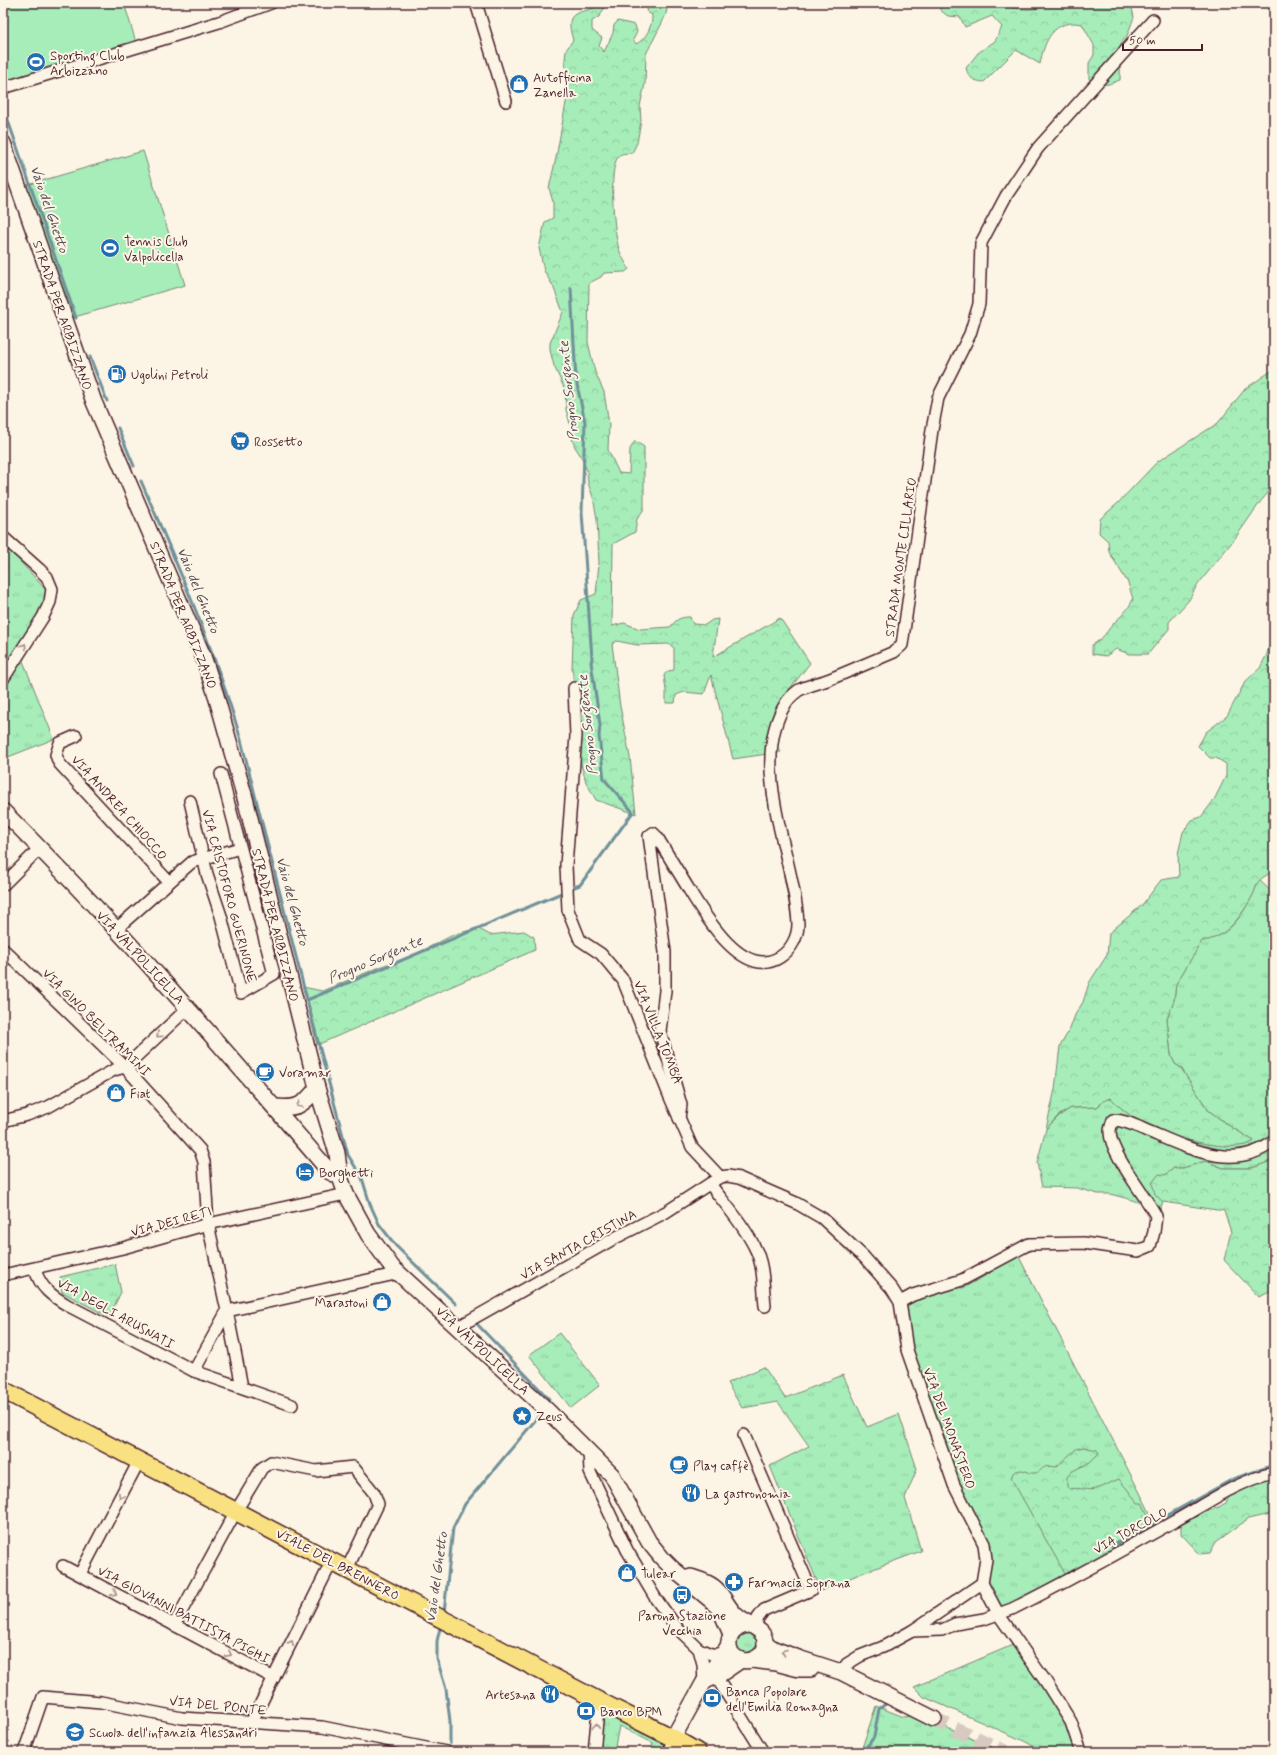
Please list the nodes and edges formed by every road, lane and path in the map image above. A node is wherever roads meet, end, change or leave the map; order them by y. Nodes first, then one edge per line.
1 (271, 3) edge
2 (476, 3) edge
3 (1153, 20) dead end
4 (3, 88) edge
5 (506, 101) dead end
6 (3, 143) edge
7 (3, 537) edge
8 (3, 679) edge
9 (574, 688) dead end
10 (76, 736) dead end
11 (221, 774) dead end
12 (190, 802) dead end
13 (3, 811) edge
14 (40, 848) junction
15 (240, 848) junction
16 (205, 858) junction
17 (169, 882) junction
18 (3, 885) edge
19 (115, 930) junction
20 (3, 949) edge
21 (188, 1008) junction
22 (125, 1067) junction
23 (317, 1088) junction
24 (275, 1107) junction
25 (679, 1118) junction
26 (3, 1121) edge
27 (1274, 1141) edge
28 (340, 1177) junction
29 (724, 1177) junction
30 (710, 1184) junction
31 (346, 1194) junction
32 (208, 1224) junction
33 (35, 1269) junction
34 (400, 1273) junction
35 (3, 1275) edge
36 (900, 1302) junction
37 (765, 1306) dead end
38 (227, 1311) junction
39 (458, 1327) junction
40 (194, 1371) junction
41 (242, 1387) junction
42 (3, 1390) edge
43 (292, 1405) dead end
44 (744, 1435) dead end
45 (589, 1450) junction
46 (139, 1461) junction
47 (1274, 1473) edge
48 (236, 1511) junction
49 (340, 1565) junction
50 (63, 1566) dead end
51 (80, 1574) junction
52 (680, 1574) junction
53 (982, 1583) junction
54 (1000, 1615) junction
55 (174, 1625) junction
56 (754, 1626) junction
57 (912, 1631) junction
58 (765, 1643) junction
59 (728, 1644) junction
60 (699, 1649) junction
61 (746, 1660) junction
62 (835, 1671) junction
63 (719, 1675) junction
64 (274, 1678) junction
65 (704, 1682) junction
66 (599, 1701) junction
67 (934, 1718) tunnel mouth
68 (251, 1723) junction
69 (671, 1745) edge
70 (24, 1752) edge
71 (446, 1752) edge
72 (594, 1752) edge
73 (697, 1752) edge
74 (763, 1752) edge
75 (1081, 1752) edge

1 - 4 street
2 - 5 street
3 - 25 street, STRADA MONTE CILLARIO
6 - 23 main road, STRADA PER ARBIZZANO
8 -> 7 street
9 - 25 street, VIA VILLA TOMBA
10 - 17 street, VIA ANDREA CHIOCCO
11 - 15 street, VIA CRISTOFORO GUERINONE
12 - 16 street, VIA CRISTOFORO GUERINONE
13 - 14 main road, VIA VALPOLICELLA
14 - 18 street
14 - 19 main road, VIA VALPOLICELLA
15 - 16 street, VIA ANDREA CHIOCCO
15 - 16 street, VIA CRISTOFORO GUERINONE
16 - 17 street, VIA ANDREA CHIOCCO
17 - 19 street, VIA ANDREA CHIOCCO
19 - 21 main road, VIA VALPOLICELLA
20 - 22 street, VIA GINO BELTRAMINI
21 -> 22 street
21 - 24 main road, VIA VALPOLICELLA
22 - 26 street
22 - 32 street, VIA GINO BELTRAMINI
23 -> 24 main road
23 - 28 main road, STRADA PER ARBIZZANO
24 - 28 main road, VIA VALPOLICELLA
25 - 29 street, VIA VILLA TOMBA
27 - 36 street
28 - 31 main road, STRADA PER ARBIZZANO
29 - 30 street, VIA SANTA CRISTINA
29 - 36 street, VIA DEL MONASTERO
30 - 37 street
30 - 39 street, VIA SANTA CRISTINA
31 - 32 street, VIA DEI RETI
31 - 34 main road, VIA VALPOLICELLA
32 - 33 street, VIA DEI RETI
32 - 38 street
33 - 35 street, VIA DEI RETI
33 - 40 street, VIA DEGLI ARUSNATI
34 - 38 street
34 - 39 main road, VIA VALPOLICELLA
36 - 53 street, VIA DEL MONASTERO
38 - 40 street
38 - 41 street
39 - 45 main road, VIA VALPOLICELLA
40 - 41 street, VIA DEGLI ARUSNATI
41 - 43 street, VIA DEGLI ARUSNATI
42 - 46 main road, VIALE DEL BRENNERO
44 - 56 street
45 - 52 main road, VIA VALPOLICELLA
45 - 60 street
46 - 48 main road, VIALE DEL BRENNERO
46 -> 51 street, VIA GIOVANNI BATTISTA PIGHI
47 - 54 street, VIA TORCOLO
48 - 49 main road, VIALE DEL BRENNERO
48 - 49 street
48 - 55 street
64 -> 49 street
49 - 66 main road, VIALE DEL BRENNERO
50 - 51 street, VIA GIOVANNI BATTISTA PIGHI
51 -> 55 street, VIA GIOVANNI BATTISTA PIGHI
52 - 56 main road
52 - 59 main road, VIA VALPOLICELLA
53 - 54 street
53 - 57 street
54 - 57 street, VIA TORCOLO
54 - 75 street
55 -> 64 street, VIA GIOVANNI BATTISTA PIGHI
56 - 58 main road
56 - 59 main road
57 - 62 street
58 - 61 main road
62 -> 58 main road
59 - 60 street
59 - 61 main road
59 - 65 main road
60 - 65 street
61 - 62 main road
61 - 63 main road
62 - 67 main road
63 - 65 main road
63 - 74 street
64 - 68 street
65 - 69 main road
66 - 69 main road, VIALE DEL BRENNERO
72 -> 66 street
68 - 70 street, VIA DEL PONTE
68 - 71 street, VIA DEL PONTE
69 - 73 main road, VIALE DEL BRENNERO

